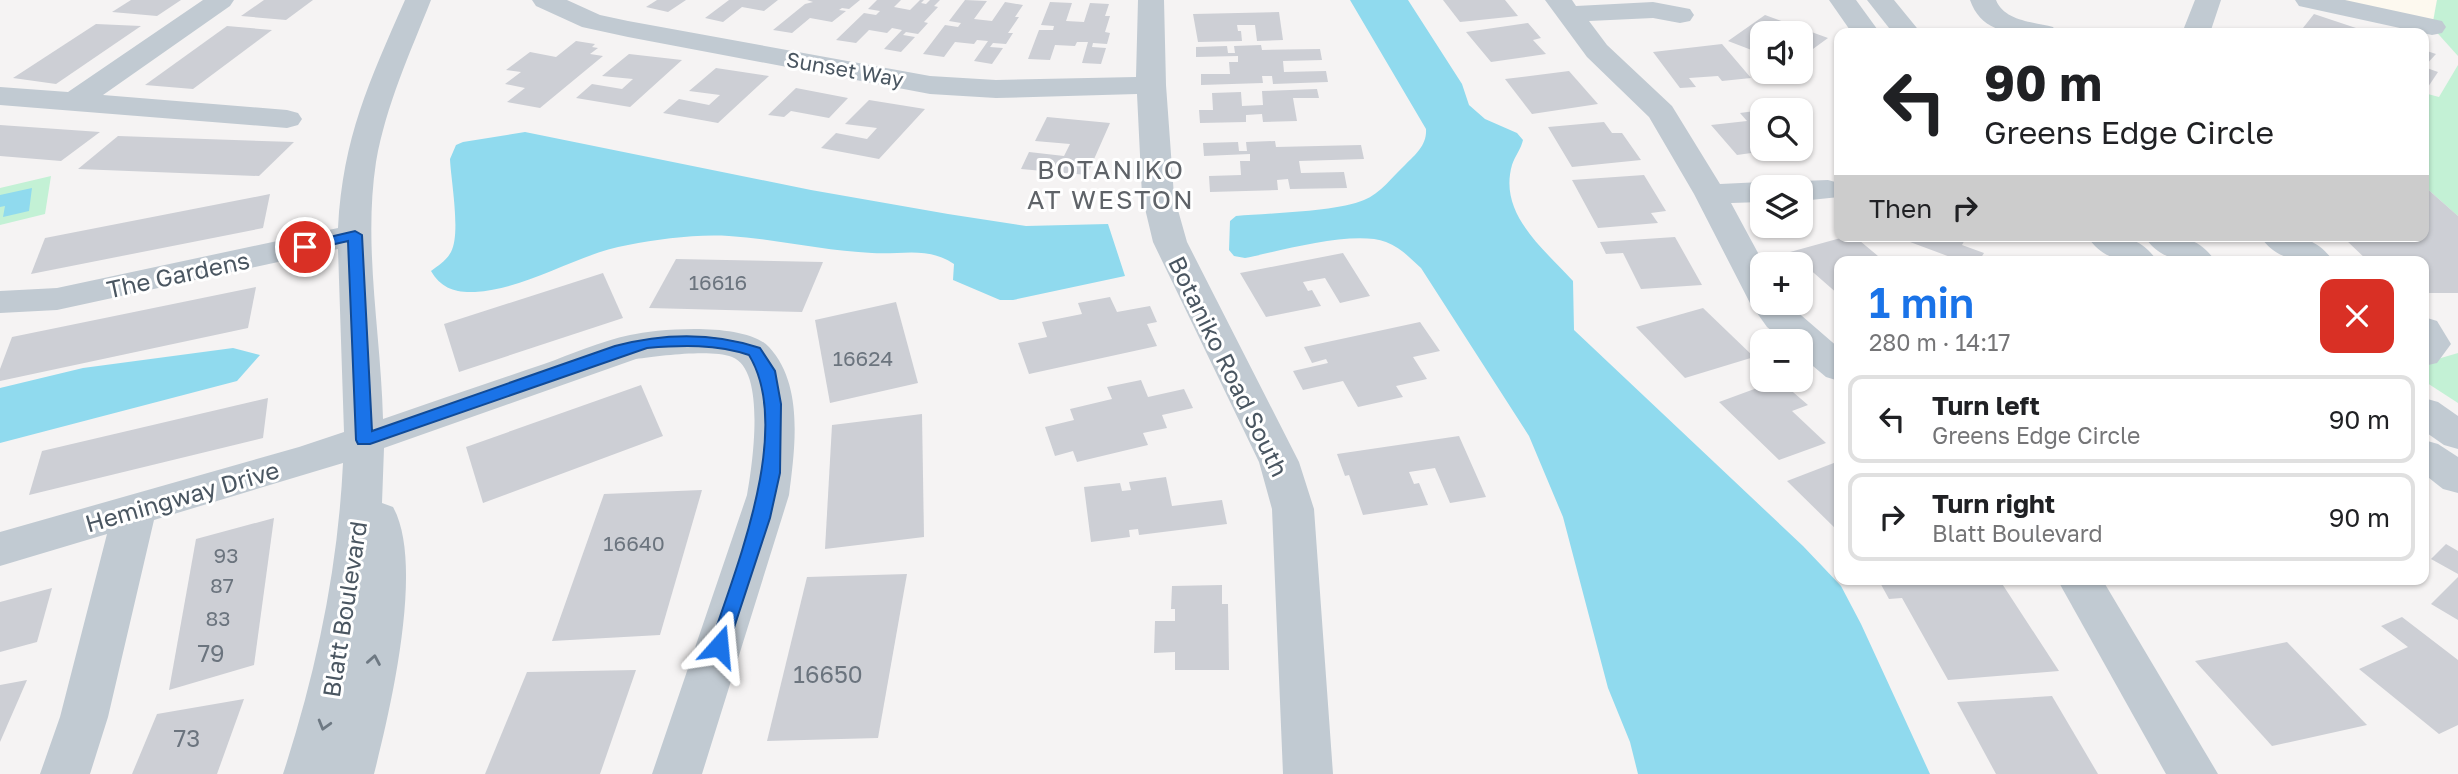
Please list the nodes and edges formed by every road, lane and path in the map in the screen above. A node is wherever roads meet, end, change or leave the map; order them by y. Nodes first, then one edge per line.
1 (221, 0) edge
2 (418, 0) edge
3 (545, 0) edge
4 (1151, 0) edge
5 (1842, 0) edge
6 (1880, 0) edge
7 (1983, 0) edge
8 (2208, 0) edge
9 (2308, 0) edge
10 (1564, 7) edge
11 (1680, 15) dead end
12 (2432, 27) dead end
13 (1862, 28) edge
14 (1903, 28) edge
15 (2024, 28) edge
16 (2198, 28) edge
17 (1152, 85) junction
18 (0, 96) edge
19 (74, 102) junction
20 (288, 120) dead end
21 (1750, 192) edge
22 (1710, 194) junction
23 (355, 235) junction
24 (2113, 242) edge
25 (2170, 242) edge
26 (2286, 242) edge
27 (2133, 256) edge
28 (2191, 256) edge
29 (2308, 256) edge
30 (1750, 270) edge
31 (0, 302) edge
32 (1777, 315) edge
33 (1834, 364) edge
34 (2429, 415) edge
35 (2458, 435) edge
36 (364, 440) junction
37 (2429, 458) edge
38 (2458, 478) edge
39 (135, 509) junction
40 (0, 549) edge
41 (2083, 585) edge
42 (65, 774) edge
43 (308, 774) edge
44 (349, 774) edge
45 (677, 774) edge
46 (1308, 774) edge
47 (2193, 774) edge

1 - 19 street
2 - 23 street, Blatt Boulevard
3 - 17 street, Sunset Way
4 - 17 street, Botaniko Road South
5 - 13 street
6 - 14 street
7 - 15 street
8 - 16 street
9 - 12 street
10 - 11 street
10 - 22 street
17 - 46 street, Botaniko Road South
18 - 19 street
19 - 20 street
21 - 22 street
22 - 30 street
23 - 31 street, The Gardens
23 - 36 street, Blatt Boulevard
24 - 27 street
25 - 28 street
26 - 29 street
32 - 33 street
34 - 35 street
36 - 39 street, Hemingway Drive
36 -> 43 street, Blatt Boulevard
44 -> 36 street, Blatt Boulevard
36 - 45 street, Hemingway Drive
37 - 38 street
39 - 40 street, Hemingway Drive
39 - 42 street
41 - 47 street

